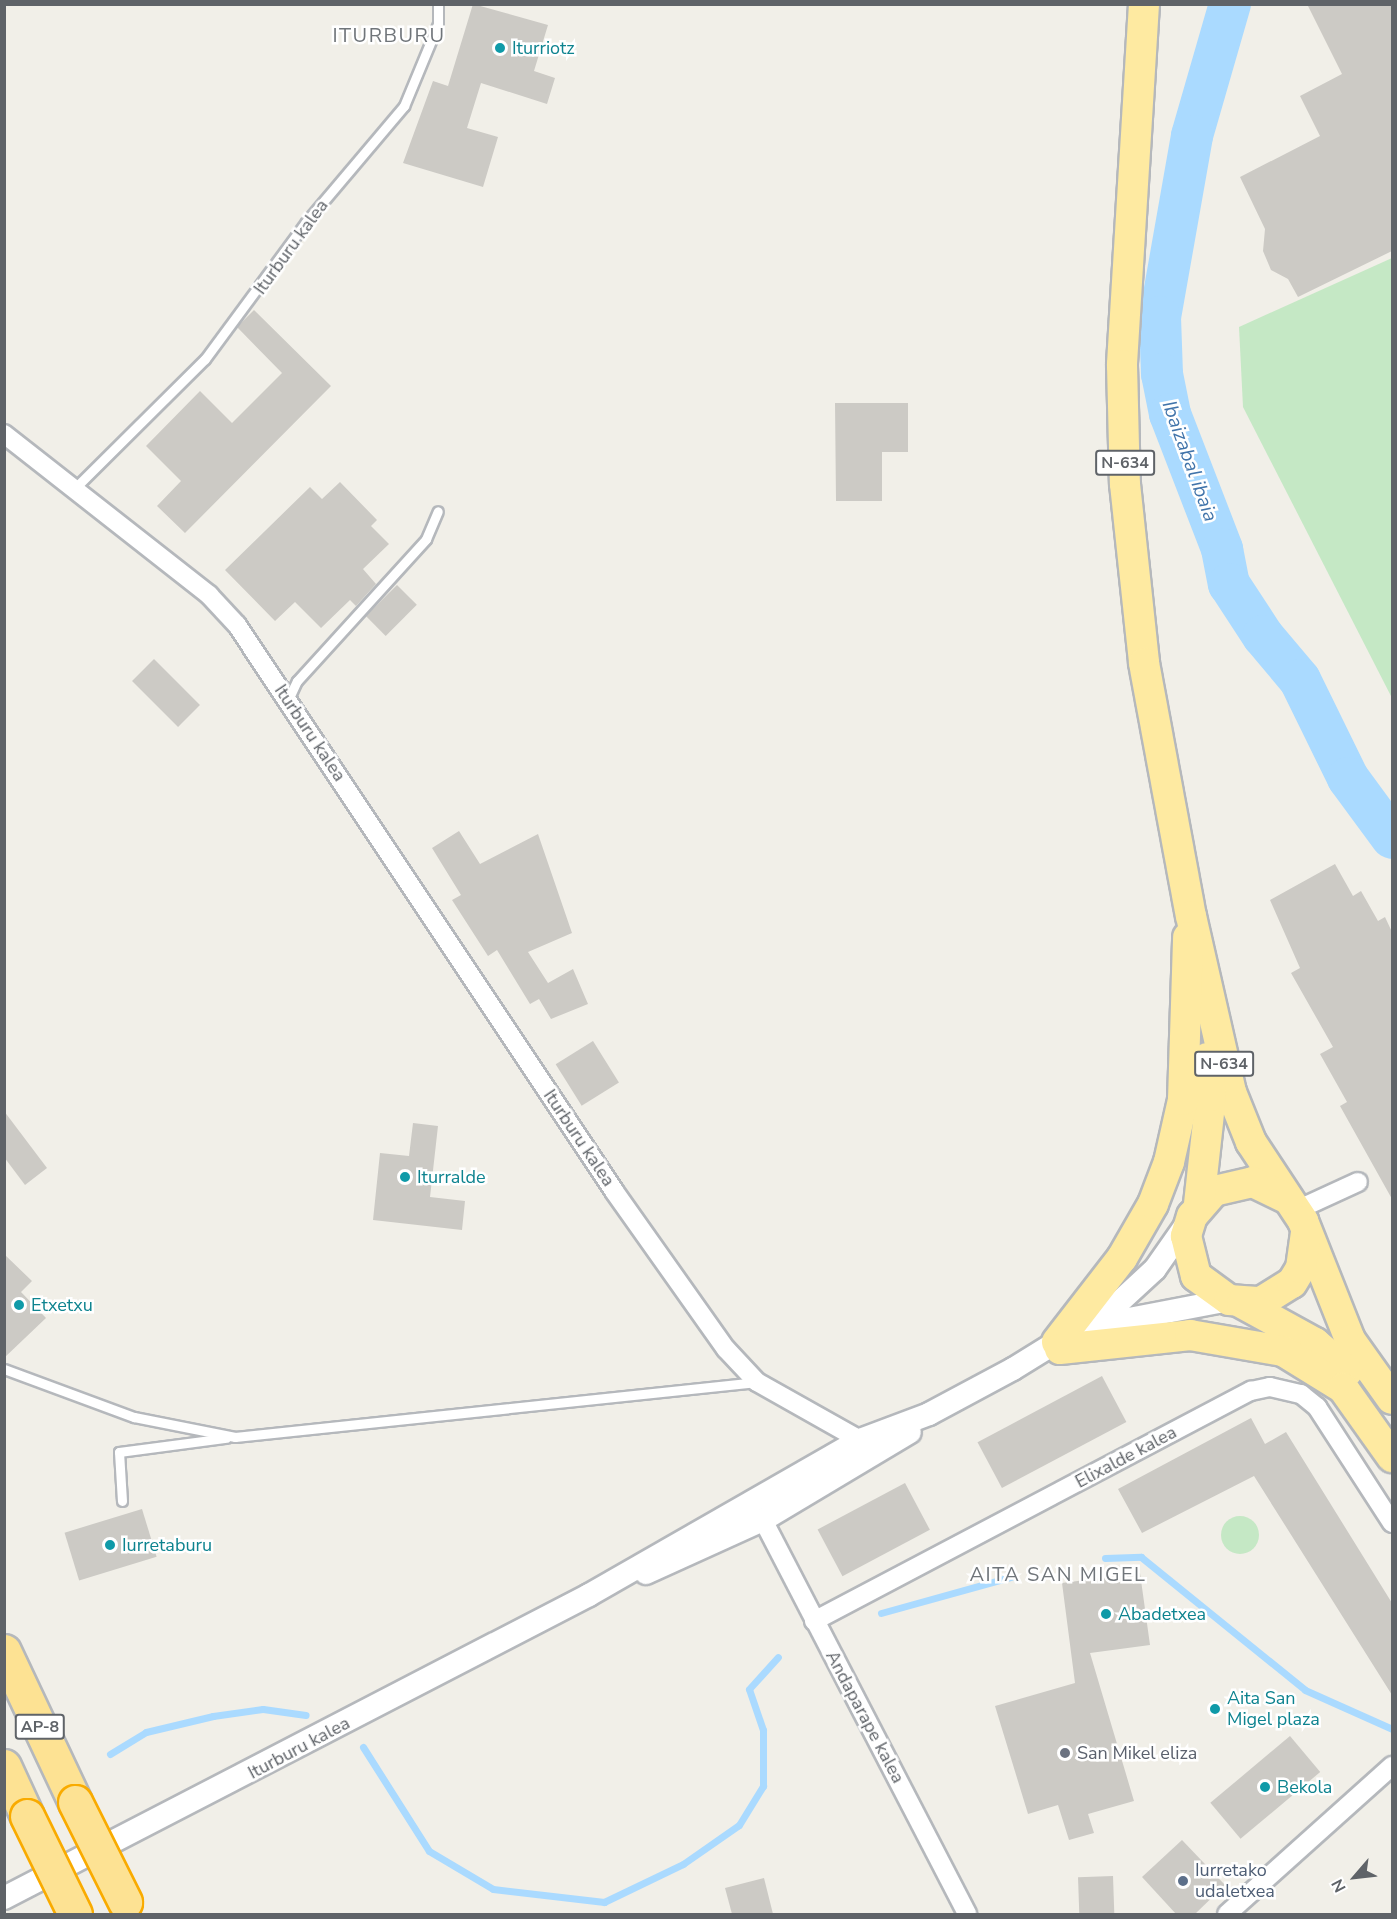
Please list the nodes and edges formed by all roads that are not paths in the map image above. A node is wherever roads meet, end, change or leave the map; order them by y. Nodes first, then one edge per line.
1 (438, 4) edge
2 (1144, 4) edge
3 (4, 434) edge
4 (75, 488) junction
5 (438, 511) dead end
6 (288, 700) junction
7 (1191, 916) junction
8 (1358, 1182) dead end
9 (1196, 1210) junction
10 (1297, 1214) junction
11 (1236, 1302) junction
12 (1058, 1346) junction
13 (4, 1369) edge
14 (758, 1382) junction
15 (1392, 1399) edge
16 (929, 1414) junction
17 (1392, 1432) edge
18 (904, 1435) junction
19 (235, 1437) junction
20 (860, 1440) junction
21 (1392, 1457) edge
22 (829, 1458) junction
23 (122, 1501) dead end
24 (763, 1520) junction
25 (1392, 1523) edge
26 (652, 1557) junction
27 (588, 1595) junction
28 (814, 1621) junction
29 (4, 1651) edge
30 (4, 1766) edge
31 (1392, 1766) edge
32 (6, 1897) edge
33 (128, 1908) edge
34 (75, 1914) edge
35 (967, 1914) edge
36 (1227, 1914) edge

1 - 4 lane, Iturburu kalea
2 - 7 highway, N-634
3 - 4 street, Iturburu kalea
4 - 6 street, Iturburu kalea
5 - 6 lane
6 - 14 street, Iturburu kalea
7 - 9 highway, N-634
7 - 10 highway, N-634
7 - 12 highway
8 - 10 street
9 - 10 highway
9 - 11 highway, N-634
9 - 12 street
10 - 11 highway
10 - 15 highway, N-634
11 - 12 street
11 - 17 highway, N-634
12 - 16 street
12 - 21 highway
13 - 19 lane
14 - 19 lane
14 - 20 street, Iturburu kalea
16 - 18 street
16 - 20 street
18 - 20 street
18 - 24 street
19 - 23 lane
20 - 22 street
22 - 24 street
22 - 26 street
24 - 26 street
24 - 27 street
24 - 28 street, Andaparape kalea
25 - 28 street, Elixalde kalea
26 - 27 street
27 - 32 street, Iturburu kalea
28 - 35 street, Andaparape kalea
29 - 33 highway, AP-8, bridge
30 - 34 highway, bridge
31 - 36 street

